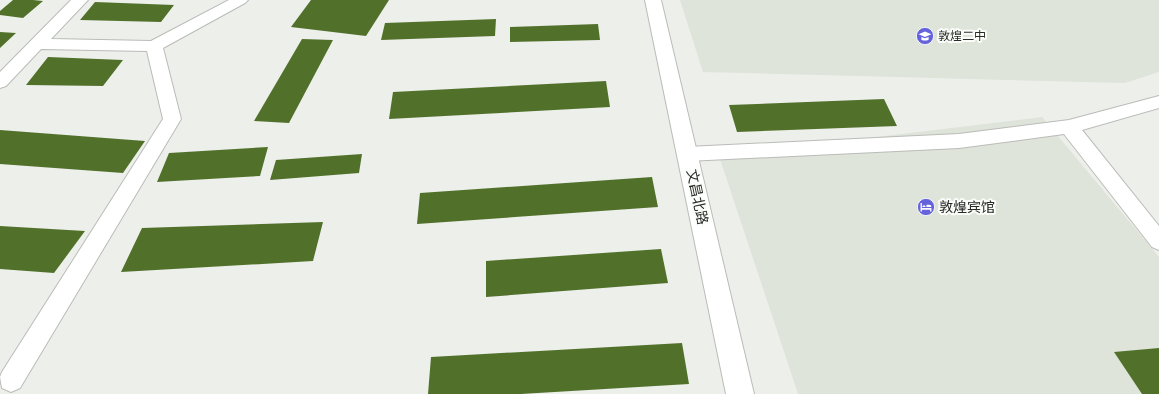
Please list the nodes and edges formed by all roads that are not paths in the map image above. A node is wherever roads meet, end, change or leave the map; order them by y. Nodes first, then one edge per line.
1 (80, 0) edge
2 (240, 0) edge
3 (653, 0) edge
4 (39, 44) junction
5 (154, 46) junction
6 (0, 82) edge
7 (1159, 102) edge
8 (1069, 127) junction
9 (687, 154) junction
10 (1159, 241) edge
11 (11, 380) dead end
12 (740, 394) edge

1 - 4 street
2 - 5 street
3 - 9 street, 文昌北路
4 - 5 street
4 - 6 street
5 - 11 street
7 - 8 street
8 - 9 street
8 - 10 street
9 - 12 street, 文昌北路

